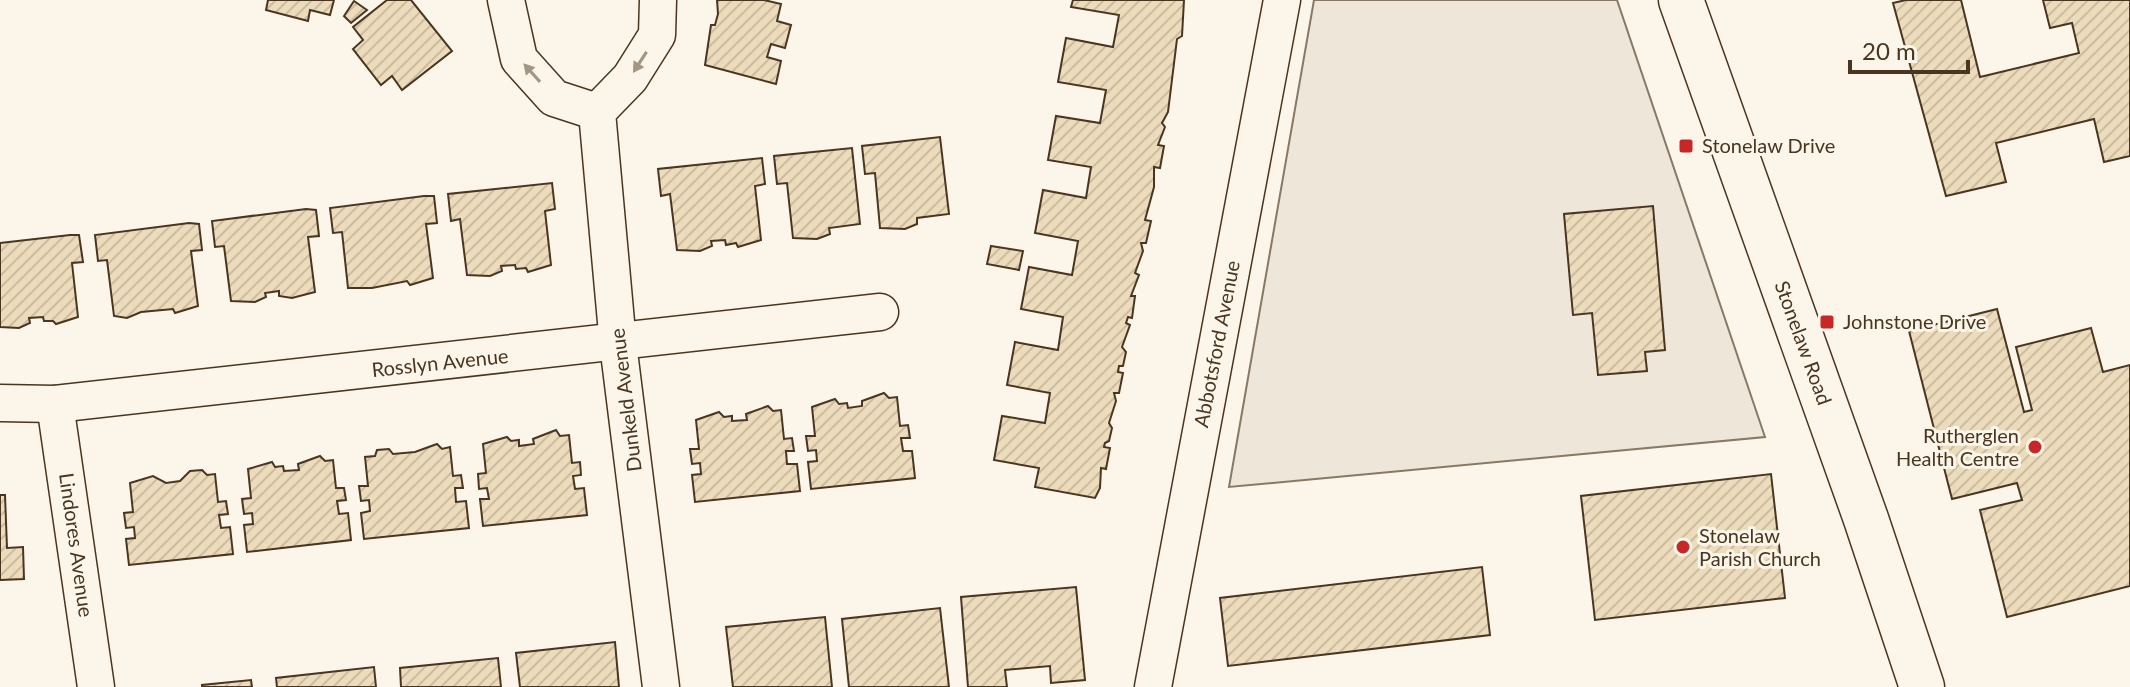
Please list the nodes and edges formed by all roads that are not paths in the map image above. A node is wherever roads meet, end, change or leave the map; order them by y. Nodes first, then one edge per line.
1 (506, 0) edge
2 (658, 0) edge
3 (1282, 0) edge
4 (1681, 0) edge
5 (597, 112) junction
6 (880, 312) dead end
7 (618, 344) junction
8 (0, 403) edge
9 (55, 404) junction
10 (96, 687) edge
11 (661, 687) edge
12 (1153, 687) edge
13 (1922, 687) edge

5 -> 1 street
2 -> 5 street
3 - 12 street, Abbotsford Avenue
4 - 13 main road, Stonelaw Road
5 - 7 street, Dunkeld Avenue
6 - 7 street, Rosslyn Avenue
7 - 9 street, Rosslyn Avenue
7 - 11 street, Dunkeld Avenue
8 - 9 street, Rosslyn Avenue
9 - 10 street, Lindores Avenue

